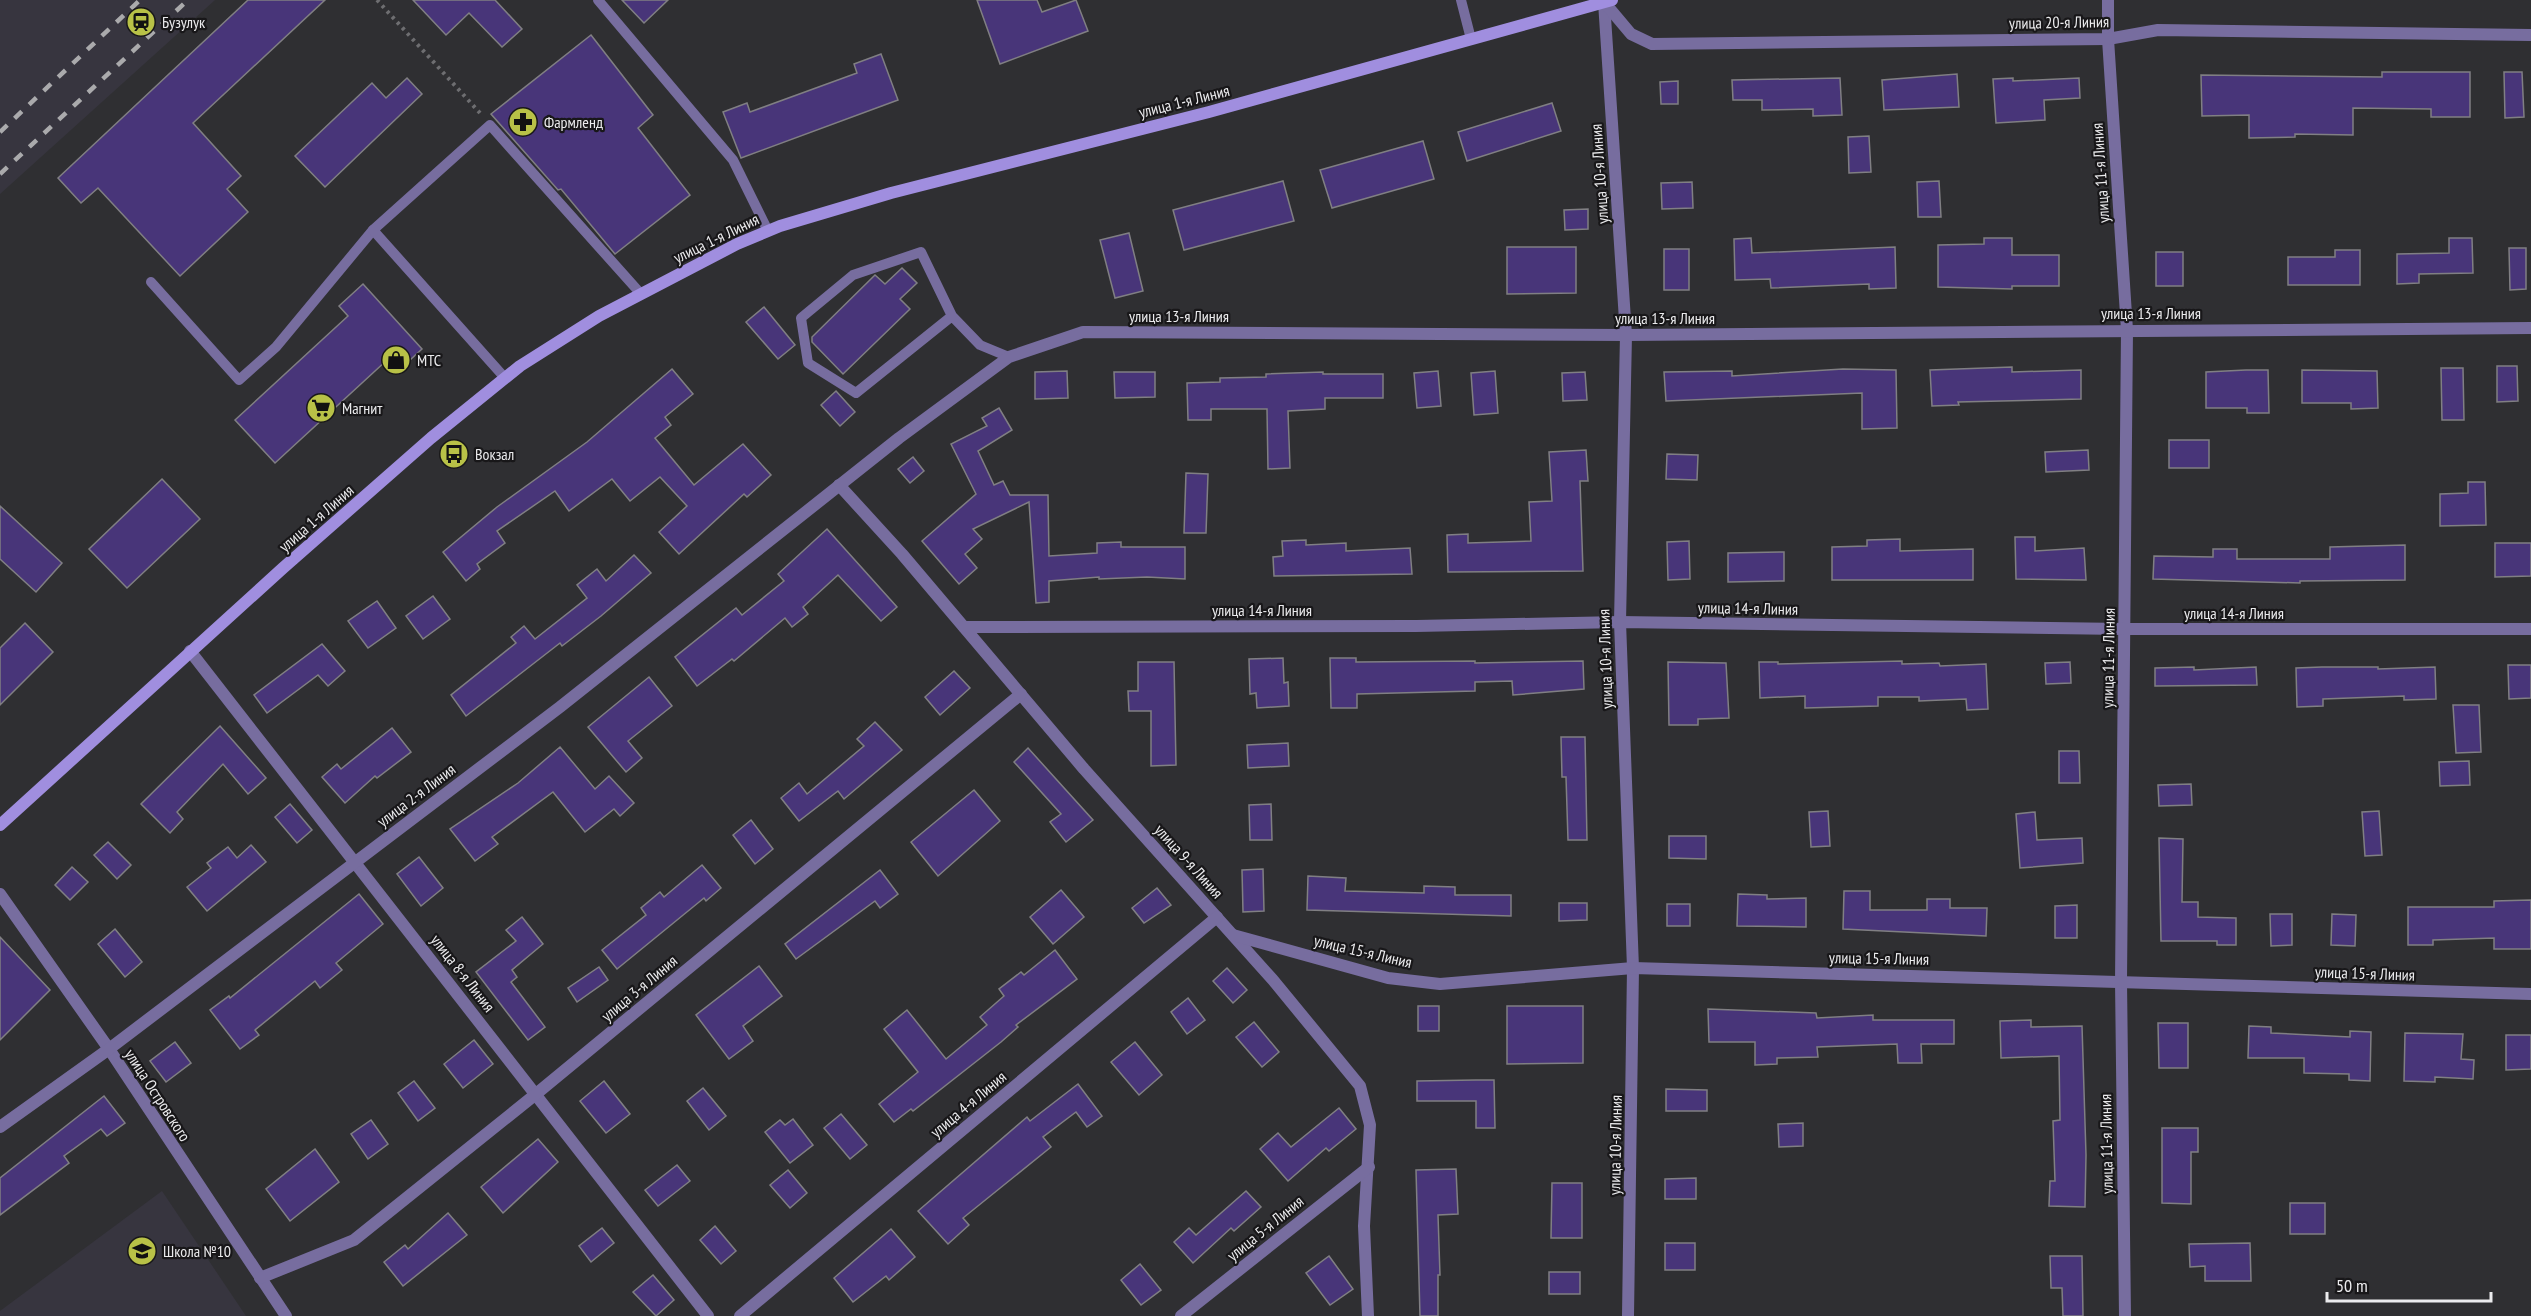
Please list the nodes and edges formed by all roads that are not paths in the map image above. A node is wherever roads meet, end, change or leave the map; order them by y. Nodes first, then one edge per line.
1 (598, 0) edge
2 (1461, 0) edge
3 (2108, 0) edge
4 (1608, 1) edge
5 (2531, 34) edge
6 (1471, 39) junction
7 (2108, 39) junction
8 (373, 230) junction
9 (768, 231) junction
10 (151, 282) dead end
11 (641, 294) junction
12 (952, 316) junction
13 (2531, 328) edge
14 (2127, 330) junction
15 (1626, 334) junction
16 (1009, 357) junction
17 (505, 378) junction
18 (842, 483) junction
19 (1620, 622) junction
20 (964, 627) junction
21 (2124, 629) junction
22 (2531, 629) edge
23 (190, 651) junction
24 (1021, 694) junction
25 (0, 825) edge
26 (356, 861) junction
27 (0, 894) edge
28 (1217, 917) junction
29 (1233, 935) junction
30 (1633, 968) junction
31 (2121, 981) junction
32 (2531, 994) edge
33 (109, 1048) junction
34 (536, 1094) junction
35 (0, 1127) edge
36 (1369, 1167) junction
37 (260, 1278) junction
38 (286, 1316) edge
39 (708, 1316) edge
40 (740, 1316) edge
41 (1181, 1316) edge
42 (1368, 1316) edge
43 (1628, 1316) edge
44 (2125, 1316) edge

1 - 9 lane
2 - 6 lane
3 - 7 street, улица 11-я Линия
4 - 6 main road, улица 1-я Линия
4 - 7 street, улица 20-я Линия
4 - 15 street, улица 10-я Линия
5 - 7 street, улица 20-я Линия
6 - 9 main road, улица 1-я Линия
7 - 14 street, улица 11-я Линия
8 - 10 lane
8 - 11 lane
8 - 17 lane
9 - 11 main road, улица 1-я Линия
11 - 17 main road, улица 1-я Линия
12 - 12 lane
12 - 16 lane
13 - 14 street, улица 13-я Линия
14 - 15 street, улица 13-я Линия
14 - 21 street, улица 11-я Линия
15 - 16 street, улица 13-я Линия
15 - 19 street, улица 10-я Линия
16 - 18 street, улица 13-я Линия
17 - 23 main road, улица 1-я Линия
18 - 20 street, улица 9-я Линия
18 - 26 street, улица 2-я Линия
19 - 20 street, улица 14-я Линия
19 - 21 street, улица 14-я Линия
19 - 30 street, улица 10-я Линия
20 - 24 street, улица 9-я Линия
21 - 22 street, улица 14-я Линия
21 - 31 street, улица 11-я Линия
23 - 25 main road, улица 1-я Линия
23 - 26 street, улица 8-я Линия
24 - 28 street, улица 9-я Линия
24 - 34 street, улица 3-я Линия
26 - 33 street, улица 2-я Линия
26 - 34 street, улица 8-я Линия
27 - 33 street, улица Островского
28 - 29 street, улица 9-я Линия
28 - 40 street, улица 4-я Линия
29 - 30 street, улица 15-я Линия
29 - 36 street, улица 9-я Линия
30 - 31 street, улица 15-я Линия
30 - 43 street, улица 10-я Линия
31 - 32 street, улица 15-я Линия
31 - 44 street, улица 11-я Линия
33 - 35 street, улица 2-я Линия
33 - 37 street, улица Островского
34 - 37 street, улица 3-я Линия
34 - 39 street, улица 8-я Линия
36 - 41 street, улица 5-я Линия
36 - 42 street, улица 9-я Линия
37 - 38 street, улица Островского

